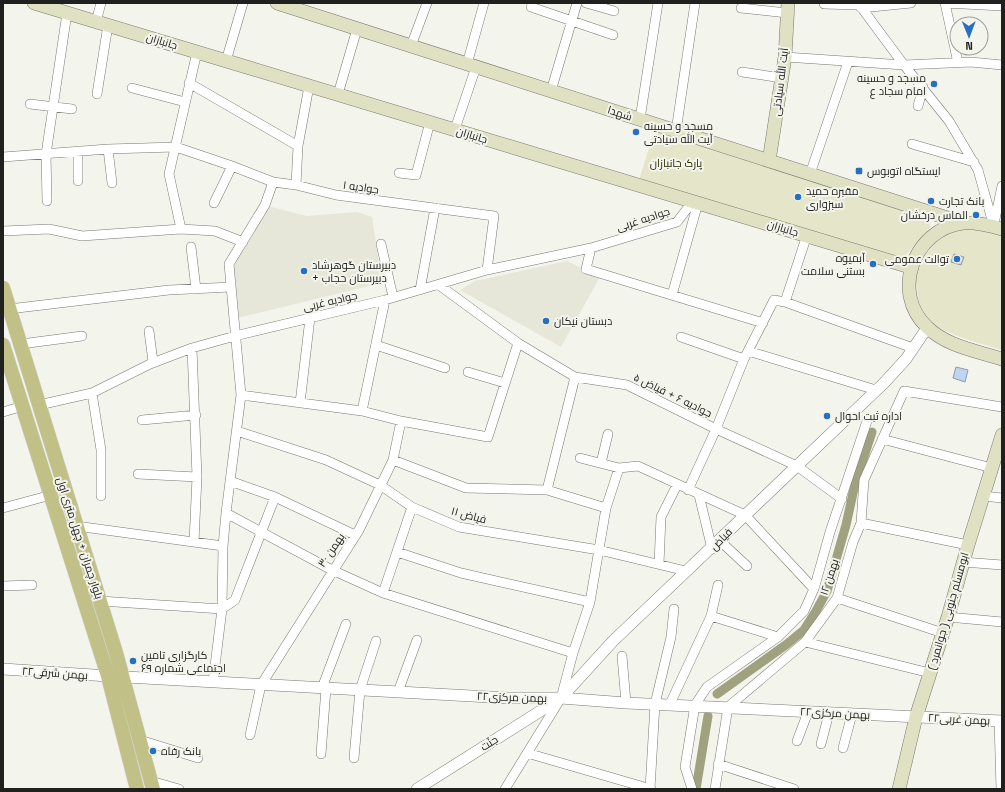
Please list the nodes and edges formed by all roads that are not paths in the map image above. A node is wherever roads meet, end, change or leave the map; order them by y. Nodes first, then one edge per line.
1 (34, 3) edge
2 (101, 3) edge
3 (244, 3) edge
4 (277, 3) edge
5 (427, 3) edge
6 (484, 3) edge
7 (577, 3) edge
8 (586, 3) edge
9 (658, 3) edge
10 (695, 3) edge
11 (911, 3) edge
12 (945, 3) edge
13 (824, 4) edge
14 (859, 5) edge
15 (52, 6) edge
16 (298, 6) edge
17 (1002, 6) edge
18 (531, 7) dead end
19 (741, 8) dead end
20 (787, 8) edge
21 (614, 11) dead end
22 (67, 13) junction
23 (571, 21) junction
24 (102, 23) junction
25 (357, 29) junction
26 (613, 35) dead end
27 (411, 46) junction
28 (197, 52) junction
29 (785, 57) junction
30 (226, 61) junction
31 (848, 62) junction
32 (958, 63) junction
33 (472, 65) junction
34 (904, 65) junction
35 (1002, 65) edge
36 (742, 72) dead end
37 (782, 78) junction
38 (189, 83) junction
39 (309, 86) junction
40 (923, 86) junction
41 (132, 88) dead end
42 (551, 91) junction
43 (97, 94) dead end
44 (338, 94) junction
45 (185, 102) junction
46 (30, 104) dead end
47 (918, 106) dead end
48 (53, 107) junction
49 (72, 109) dead end
50 (640, 119) junction
51 (430, 122) junction
52 (455, 130) junction
53 (676, 131) junction
54 (912, 144) dead end
55 (298, 146) junction
56 (176, 147) junction
57 (108, 149) junction
58 (78, 151) junction
59 (46, 154) junction
60 (3, 157) edge
61 (769, 161) junction
62 (974, 162) junction
63 (232, 166) junction
64 (400, 173) dead end
65 (810, 174) junction
66 (78, 181) dead end
67 (273, 182) junction
68 (112, 184) dead end
69 (296, 185) junction
70 (1002, 186) edge
71 (47, 201) dead end
72 (696, 202) junction
73 (214, 203) dead end
74 (434, 208) junction
75 (963, 223) junction
76 (998, 228) edge
77 (181, 229) junction
78 (3, 232) edge
79 (807, 235) junction
80 (243, 242) junction
81 (381, 244) dead end
82 (191, 247) dead end
83 (591, 248) junction
84 (910, 266) junction
85 (487, 270) junction
86 (439, 285) junction
87 (231, 287) junction
88 (3, 288) edge
89 (196, 289) junction
90 (420, 290) junction
91 (672, 295) junction
92 (389, 299) junction
93 (785, 302) junction
94 (9, 309) junction
95 (310, 318) junction
96 (762, 323) junction
97 (927, 328) junction
98 (149, 331) dead end
99 (82, 336) dead end
100 (235, 336) junction
101 (681, 337) dead end
102 (518, 343) junction
103 (21, 344) junction
104 (3, 345) edge
105 (376, 345) junction
106 (192, 348) junction
107 (913, 348) junction
108 (746, 355) junction
109 (1002, 359) edge
110 (153, 362) junction
111 (445, 368) dead end
112 (468, 372) dead end
113 (574, 377) junction
114 (505, 384) junction
115 (876, 390) junction
116 (92, 393) junction
117 (241, 395) junction
118 (300, 403) junction
119 (39, 405) junction
120 (23, 406) junction
121 (1002, 407) edge
122 (362, 411) junction
123 (3, 412) edge
124 (196, 415) junction
125 (142, 420) dead end
126 (401, 421) junction
127 (867, 421) dead end
128 (716, 429) junction
129 (237, 431) junction
130 (608, 434) dead end
131 (1002, 435) edge
132 (882, 439) junction
133 (580, 458) dead end
134 (393, 460) junction
135 (601, 463) junction
136 (797, 466) junction
137 (618, 468) junction
138 (992, 468) junction
139 (138, 474) dead end
140 (197, 477) junction
141 (230, 482) junction
142 (380, 485) junction
143 (677, 485) junction
144 (547, 490) junction
145 (688, 490) junction
146 (51, 495) junction
147 (101, 496) dead end
148 (698, 496) junction
149 (983, 496) junction
150 (275, 497) junction
151 (1002, 498) edge
152 (842, 499) junction
153 (412, 507) junction
154 (3, 508) edge
155 (606, 508) junction
156 (226, 513) junction
157 (745, 515) junction
158 (861, 523) junction
159 (76, 526) junction
160 (262, 532) junction
161 (355, 535) junction
162 (719, 540) junction
163 (194, 542) junction
164 (968, 545) junction
165 (223, 546) junction
166 (712, 549) junction
167 (599, 550) junction
168 (397, 552) junction
169 (963, 562) junction
170 (659, 564) junction
171 (1002, 565) edge
172 (747, 566) dead end
173 (332, 570) junction
174 (686, 571) junction
175 (32, 585) dead end
176 (718, 585) dead end
177 (3, 586) edge
178 (814, 589) junction
179 (383, 593) junction
180 (837, 598) junction
181 (100, 601) junction
182 (590, 602) junction
183 (222, 609) junction
184 (674, 609) dead end
185 (711, 616) junction
186 (948, 617) junction
187 (1002, 622) edge
188 (346, 624) dead end
189 (943, 633) junction
190 (778, 637) junction
191 (417, 640) dead end
192 (376, 641) dead end
193 (805, 642) junction
194 (573, 653) junction
195 (622, 656) dead end
196 (3, 669) edge
197 (930, 673) junction
198 (108, 676) junction
199 (123, 677) junction
200 (213, 682) junction
201 (261, 684) junction
202 (324, 688) junction
203 (360, 690) junction
204 (398, 692) junction
205 (561, 698) junction
206 (626, 703) junction
207 (655, 704) junction
208 (670, 704) junction
209 (696, 706) junction
210 (728, 707) junction
211 (808, 712) junction
212 (829, 713) junction
213 (852, 714) junction
214 (916, 717) junction
215 (1000, 721) edge
216 (250, 735) dead end
217 (140, 740) junction
218 (797, 742) dead end
219 (821, 744) dead end
220 (843, 748) dead end
221 (527, 753) junction
222 (321, 754) dead end
223 (198, 758) dead end
224 (354, 758) dead end
225 (718, 764) junction
226 (152, 785) edge
227 (137, 789) edge
228 (179, 789) edge
229 (418, 789) edge
230 (505, 789) edge
231 (650, 789) edge
232 (692, 789) edge
233 (715, 789) edge
234 (794, 789) edge
235 (899, 789) edge
236 (1001, 789) edge

1 - 15 main road, جانبازان
2 - 24 street
3 - 30 street
4 - 16 main road, شهدا
5 - 27 street
6 - 33 street
7 - 23 street
8 - 21 street
9 - 50 street
10 - 53 street
11 - 14 street
12 - 17 street
12 - 32 street
13 - 14 street
14 - 34 street
15 - 22 main road, جانبازان
16 - 25 main road, شهدا
18 - 23 street
19 - 20 street
20 - 29 main road, آیت الله سیادتی
22 - 24 main road, جانبازان
22 - 48 street
23 - 26 street
23 - 42 street
24 - 28 main road, جانبازان
24 - 43 street
25 - 27 main road, شهدا
25 - 44 street
27 - 33 main road, شهدا
28 - 30 main road, جانبازان
28 - 38 street
29 - 31 street
29 - 37 main road, آیت الله سیادتی
30 - 39 main road, جانبازان
31 - 34 street
31 - 65 street
32 - 34 street
32 - 35 street
33 - 42 main road, شهدا
33 - 52 street
34 - 40 street
36 - 37 street
37 - 61 main road, آیت الله سیادتی
38 - 45 street
38 - 55 street
39 - 44 main road, جانبازان
39 - 55 street
40 - 47 street
40 - 62 street
41 - 45 street
42 - 50 main road, شهدا
44 - 51 main road, جانبازان
45 - 56 street
46 - 48 street
48 - 49 street
48 - 59 street
50 - 53 main road, شهدا
51 - 52 main road, جانبازان
51 - 64 street
52 - 72 main road, جانبازان
53 - 61 main road, شهدا
54 - 62 street
55 - 69 street
56 - 57 street
56 - 63 street, جوادیه ۱
56 - 77 street
57 - 58 street
57 - 68 street
58 - 59 street
58 - 66 street
59 - 60 street
59 - 71 street
61 - 65 main road, شهدا
62 - 76 street
63 - 67 street, جوادیه ۱
63 - 73 street
65 - 75 main road, شهدا
67 - 69 street, جوادیه ۱
67 - 80 street
69 - 74 street, جوادیه ۱
70 - 76 street
72 - 79 main road, جانبازان
72 - 83 street, جوادیه غربی
72 - 91 street
74 - 85 street, جوادیه ۱
74 - 90 street
75 - 76 main road
75 - 84 main road
77 - 78 street
77 - 80 street
79 - 84 main road, جانبازان
79 - 93 street
80 - 87 street
81 - 92 street
82 - 89 street
83 - 85 street, جوادیه غربی
83 - 91 street
84 - 97 main road
85 - 86 street, جوادیه غربی
86 - 90 street, جوادیه غربی
86 - 102 street, جوادیه ۶ + فیاض ۵
87 - 89 street
87 - 100 street
88 - 94 main road, بلوار چمران + چهل متری اول
89 - 94 street
90 - 92 street, جوادیه غربی
91 - 96 street
92 - 95 street, جوادیه غربی
92 - 105 street
93 - 96 street
93 - 107 street
94 - 103 main road, بلوار چمران + چهل متری اول
95 - 100 street, جوادیه غربی
95 - 118 street
96 - 108 street
97 - 107 street, فیاض
97 - 109 main road
98 - 110 street
99 - 103 street
100 - 106 street, جوادیه غربی
100 - 117 street
101 - 108 street
102 - 113 street, جوادیه ۶ + فیاض ۵
102 - 114 street
103 - 119 main road, بلوار چمران + چهل متری اول
104 - 120 main road, بلوار چمران + چهل متری اول
105 - 111 street
105 - 122 street
106 - 110 street, جوادیه غربی
106 - 124 street
107 - 115 street, فیاض
108 - 115 street
108 - 128 street
110 - 116 street, جوادیه غربی
112 - 114 street
113 - 128 street, جوادیه ۶ + فیاض ۵
113 - 144 street
114 - 126 street
115 - 136 street, فیاض
116 - 119 street, جوادیه غربی
116 - 147 street
117 - 118 street
117 - 129 street
118 - 122 street
119 - 159 main road, بلوار چمران + چهل متری اول
120 - 123 street
120 - 146 main road, بلوار چمران + چهل متری اول
121 - 132 street, بهمن ۱۲
122 - 126 street
124 - 125 street
124 - 140 street
126 - 134 street, بهمن ۳۰
127 - 152 street
128 - 136 street, جوادیه ۶ + فیاض ۵
128 - 145 street
129 - 141 street
129 - 142 street, فیاض ۱۱
130 - 135 street
131 - 138 main road, ابومسلم جنوبی ( جوانمرد )
132 - 138 street
132 - 158 street, بهمن ۱۲
133 - 135 street
134 - 142 street, بهمن ۳۰
134 - 144 street
135 - 137 street
136 - 152 street, جوادیه ۶ + فیاض ۵
136 - 157 street, فیاض
137 - 143 street
137 - 155 street
138 - 149 main road, ابومسلم جنوبی ( جوانمرد )
139 - 140 street
140 - 163 street
141 - 150 street
141 - 156 street
142 - 153 street, فیاض ۱۱
142 - 161 street, بهمن ۳۰
143 - 145 street
143 - 170 street
144 - 155 street
145 - 148 street
146 - 154 street
146 - 198 main road, بلوار چمران + چهل متری اول
148 - 157 street
148 - 166 street
149 - 151 street
149 - 164 main road, ابومسلم جنوبی ( جوانمرد )
150 - 160 street
150 - 161 street
152 - 178 street
153 - 167 street, فیاض ۱۱
153 - 168 street
155 - 167 street
156 - 160 street
156 - 165 street
157 - 162 street, فیاض
157 - 178 street
158 - 164 street
158 - 180 street, بهمن ۱۲
159 - 163 street
159 - 181 main road, بلوار چمران + چهل متری اول
160 - 173 street
160 - 183 street
161 - 173 street, بهمن ۳۰
162 - 166 street, فیاض
162 - 172 street
163 - 165 street
164 - 169 main road, ابومسلم جنوبی ( جوانمرد )
165 - 183 street
166 - 174 street, فیاض
167 - 170 street, فیاض ۱۱
167 - 182 street
168 - 179 street
168 - 182 street
169 - 171 street
169 - 186 main road, ابومسلم جنوبی ( جوانمرد )
170 - 174 street, فیاض ۱۱
173 - 179 street
173 - 201 street, بهمن ۳۰
174 - 205 street, فیاض
175 - 177 street
176 - 185 street
178 - 190 street
179 - 194 street
180 - 189 street
180 - 193 street, بهمن ۱۲
181 - 183 street
181 - 199 main road, بلوار چمران + چهل متری اول
182 - 194 street
183 - 200 street
184 - 207 street
185 - 190 street
185 - 208 street
186 - 187 street
186 - 189 main road, ابومسلم جنوبی ( جوانمرد )
188 - 202 street
189 - 197 main road, ابومسلم جنوبی ( جوانمرد )
190 - 209 street
191 - 204 street
192 - 203 street
193 - 197 street
193 - 210 street, بهمن ۱۲
194 - 205 street
195 - 206 street
196 - 198 street, ۲۲بهمن شرقی
197 - 214 main road, ابومسلم جنوبی ( جوانمرد )
198 - 199 street, ۲۲بهمن مرکزی
198 - 227 main road, بلوار چمران + چهل متری اول
199 - 200 street, ۲۲بهمن مرکزی
199 - 217 main road, بلوار چمران + چهل متری اول
200 - 201 street, ۲۲بهمن مرکزی
201 - 202 street, ۲۲بهمن مرکزی
201 - 216 street, بهمن ۳۰
202 - 203 street, ۲۲بهمن مرکزی
202 - 222 street
203 - 204 street, ۲۲بهمن مرکزی
203 - 224 street
204 - 205 street, ۲۲بهمن مرکزی
205 - 206 street, ۲۲بهمن مرکزی
205 - 221 street
205 - 229 street, جنّت
206 - 207 street, ۲۲بهمن مرکزی
207 - 208 street, ۲۲بهمن مرکزی
207 - 231 street
208 - 209 street, ۲۲بهمن مرکزی
209 - 210 street, ۲۲بهمن مرکزی
209 - 232 street
210 - 211 street, ۲۲بهمن مرکزی
210 - 225 street
211 - 212 street, ۲۲بهمن مرکزی
211 - 218 street
212 - 213 street, ۲۲بهمن مرکزی
212 - 219 street
213 - 214 street, ۲۲بهمن مرکزی
213 - 220 street
214 - 215 street, ۲۲بهمن غربی
214 - 235 main road, ابومسلم جنوبی ( جوانمرد )
215 - 236 street
217 - 223 street
217 - 226 main road, بلوار چمران + چهل متری اول
221 - 230 street
221 - 231 street
225 - 233 street
225 - 234 street
226 - 228 street

